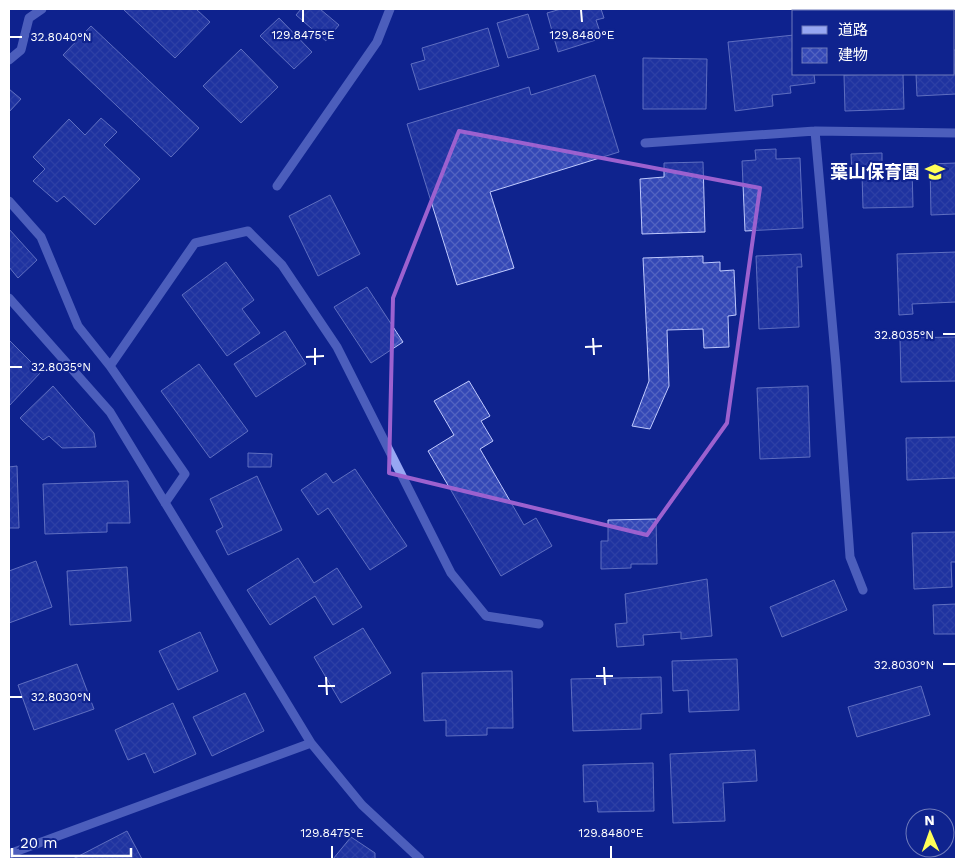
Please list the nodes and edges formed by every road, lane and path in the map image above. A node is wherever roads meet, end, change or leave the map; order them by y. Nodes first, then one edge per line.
1 (42, 9) edge
2 (390, 9) edge
3 (9, 60) edge
4 (815, 131) junction
5 (956, 133) edge
6 (645, 143) dead end
7 (277, 186) dead end
8 (9, 201) edge
9 (9, 298) edge
10 (110, 366) junction
11 (165, 503) junction
12 (862, 590) dead end
13 (539, 624) dead end
14 (311, 743) junction
15 (9, 854) edge
16 (420, 859) edge

1 - 3 street
2 - 7 street
4 - 5 street
4 - 6 street
4 - 12 street
8 - 10 street
9 - 11 street
10 - 11 street
10 - 13 street
11 - 14 street
14 - 15 street
14 - 16 street

